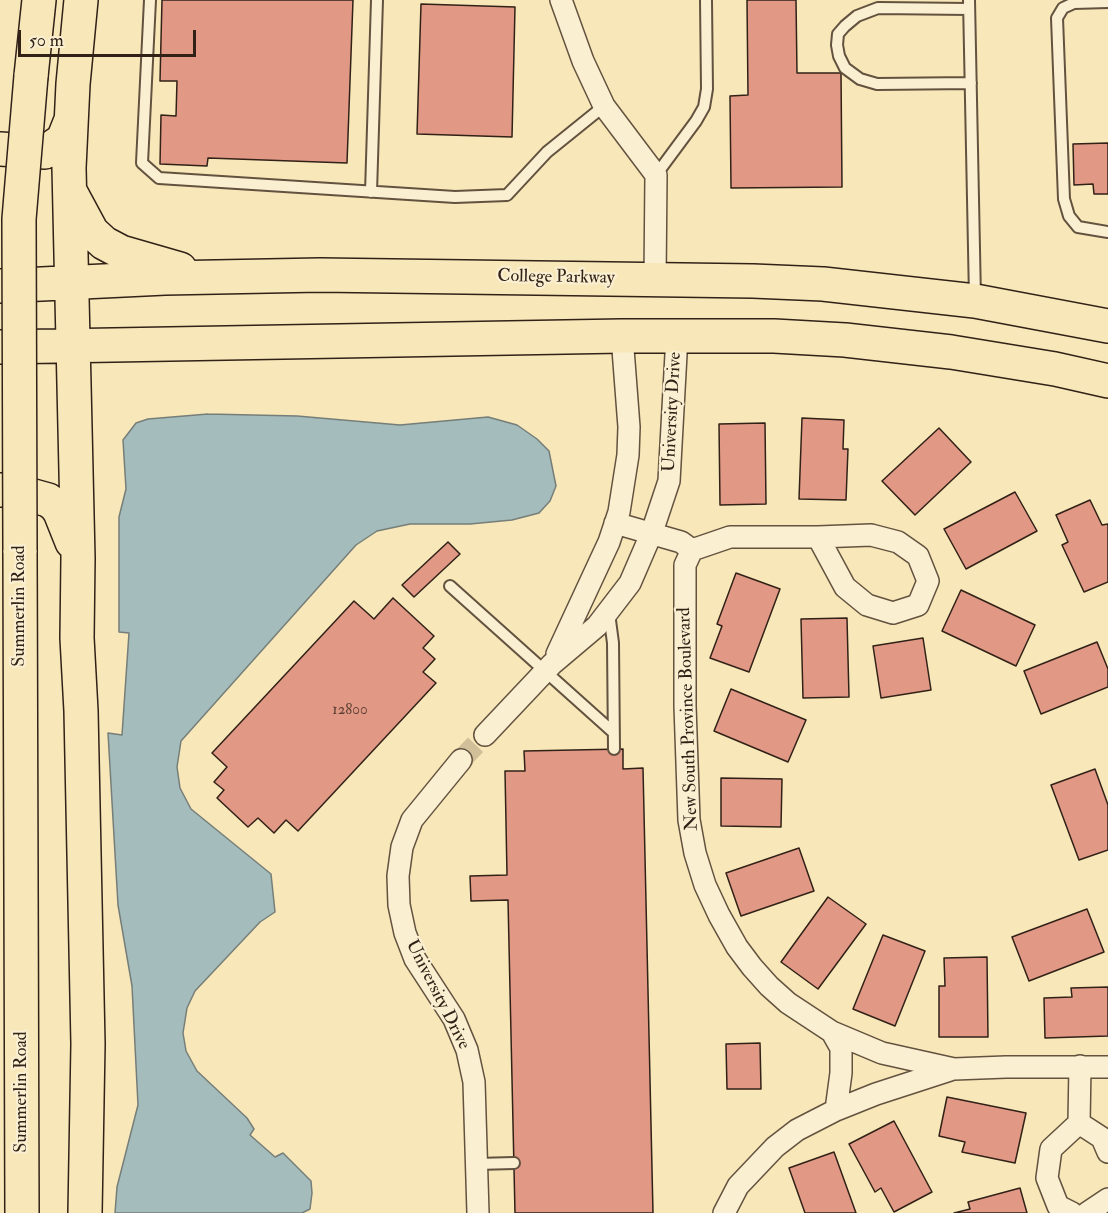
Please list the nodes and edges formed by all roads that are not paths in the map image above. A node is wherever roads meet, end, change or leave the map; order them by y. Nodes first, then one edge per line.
1 (39, 0) edge
2 (81, 0) edge
3 (150, 0) edge
4 (377, 0) edge
5 (561, 0) edge
6 (706, 0) edge
7 (1108, 2) edge
8 (969, 5) edge
9 (971, 82) junction
10 (604, 106) junction
11 (71, 120) junction
12 (0, 149) edge
13 (656, 175) junction
14 (70, 192) junction
15 (371, 192) junction
16 (1108, 232) edge
17 (207, 277) junction
18 (655, 280) junction
19 (71, 282) junction
20 (0, 286) edge
21 (975, 301) junction
22 (1108, 326) edge
23 (621, 336) junction
24 (677, 336) junction
25 (72, 345) junction
26 (0, 347) edge
27 (1108, 381) edge
28 (0, 490) edge
29 (615, 523) junction
30 (652, 532) junction
31 (818, 537) junction
32 (692, 550) junction
33 (78, 558) junction
34 (450, 586) dead end
35 (609, 610) junction
36 (549, 667) junction
37 (613, 732) junction
38 (485, 735) tunnel mouth
39 (614, 749) dead end
40 (461, 760) tunnel mouth
41 (832, 1032) junction
42 (1080, 1066) junction
43 (1108, 1067) edge
44 (954, 1069) junction
45 (836, 1110) junction
46 (1079, 1123) junction
47 (1108, 1152) edge
48 (514, 1163) dead end
49 (476, 1164) junction
50 (1108, 1199) edge
51 (22, 1213) edge
52 (85, 1213) edge
53 (478, 1213) edge
54 (724, 1213) edge
55 (1072, 1213) edge
56 (1087, 1213) edge

1 - 51 main road, Summerlin Road, bridge
2 - 11 main road
3 - 15 lane
4 - 15 lane
5 - 10 street
6 - 13 lane
7 - 16 lane
8 - 9 lane
8 - 9 lane
9 - 21 lane
10 - 13 street
10 - 15 lane
11 - 12 main road
11 - 14 main road
13 - 18 street
14 - 17 main road
14 - 19 main road
17 - 18 main road, College Parkway
17 - 19 main road, College Parkway
18 - 21 main road, College Parkway
19 - 20 main road, College Parkway
19 - 25 main road
21 - 22 main road, College Parkway
23 - 24 main road
23 - 25 main road
23 - 29 street, University Drive
24 - 27 main road
24 - 30 street, University Drive
25 - 26 main road
25 - 33 main road
28 - 33 main road
29 - 30 street
29 - 36 street, University Drive
30 - 32 street
30 - 35 street, University Drive
31 - 31 street
31 - 32 street
32 - 41 street, New South Province Boulevard
33 - 52 main road
34 - 36 lane
35 - 36 street, University Drive
35 - 37 lane
36 - 37 lane
36 - 38 street, University Drive
37 - 39 lane
40 - 49 street, University Drive
41 - 44 street, New South Province Boulevard
41 - 45 street
42 - 43 street
42 - 44 street
42 - 46 street
44 - 45 street
45 - 54 street
46 - 47 street
46 - 55 street
48 - 49 lane
49 - 53 street, University Drive
50 - 56 street

